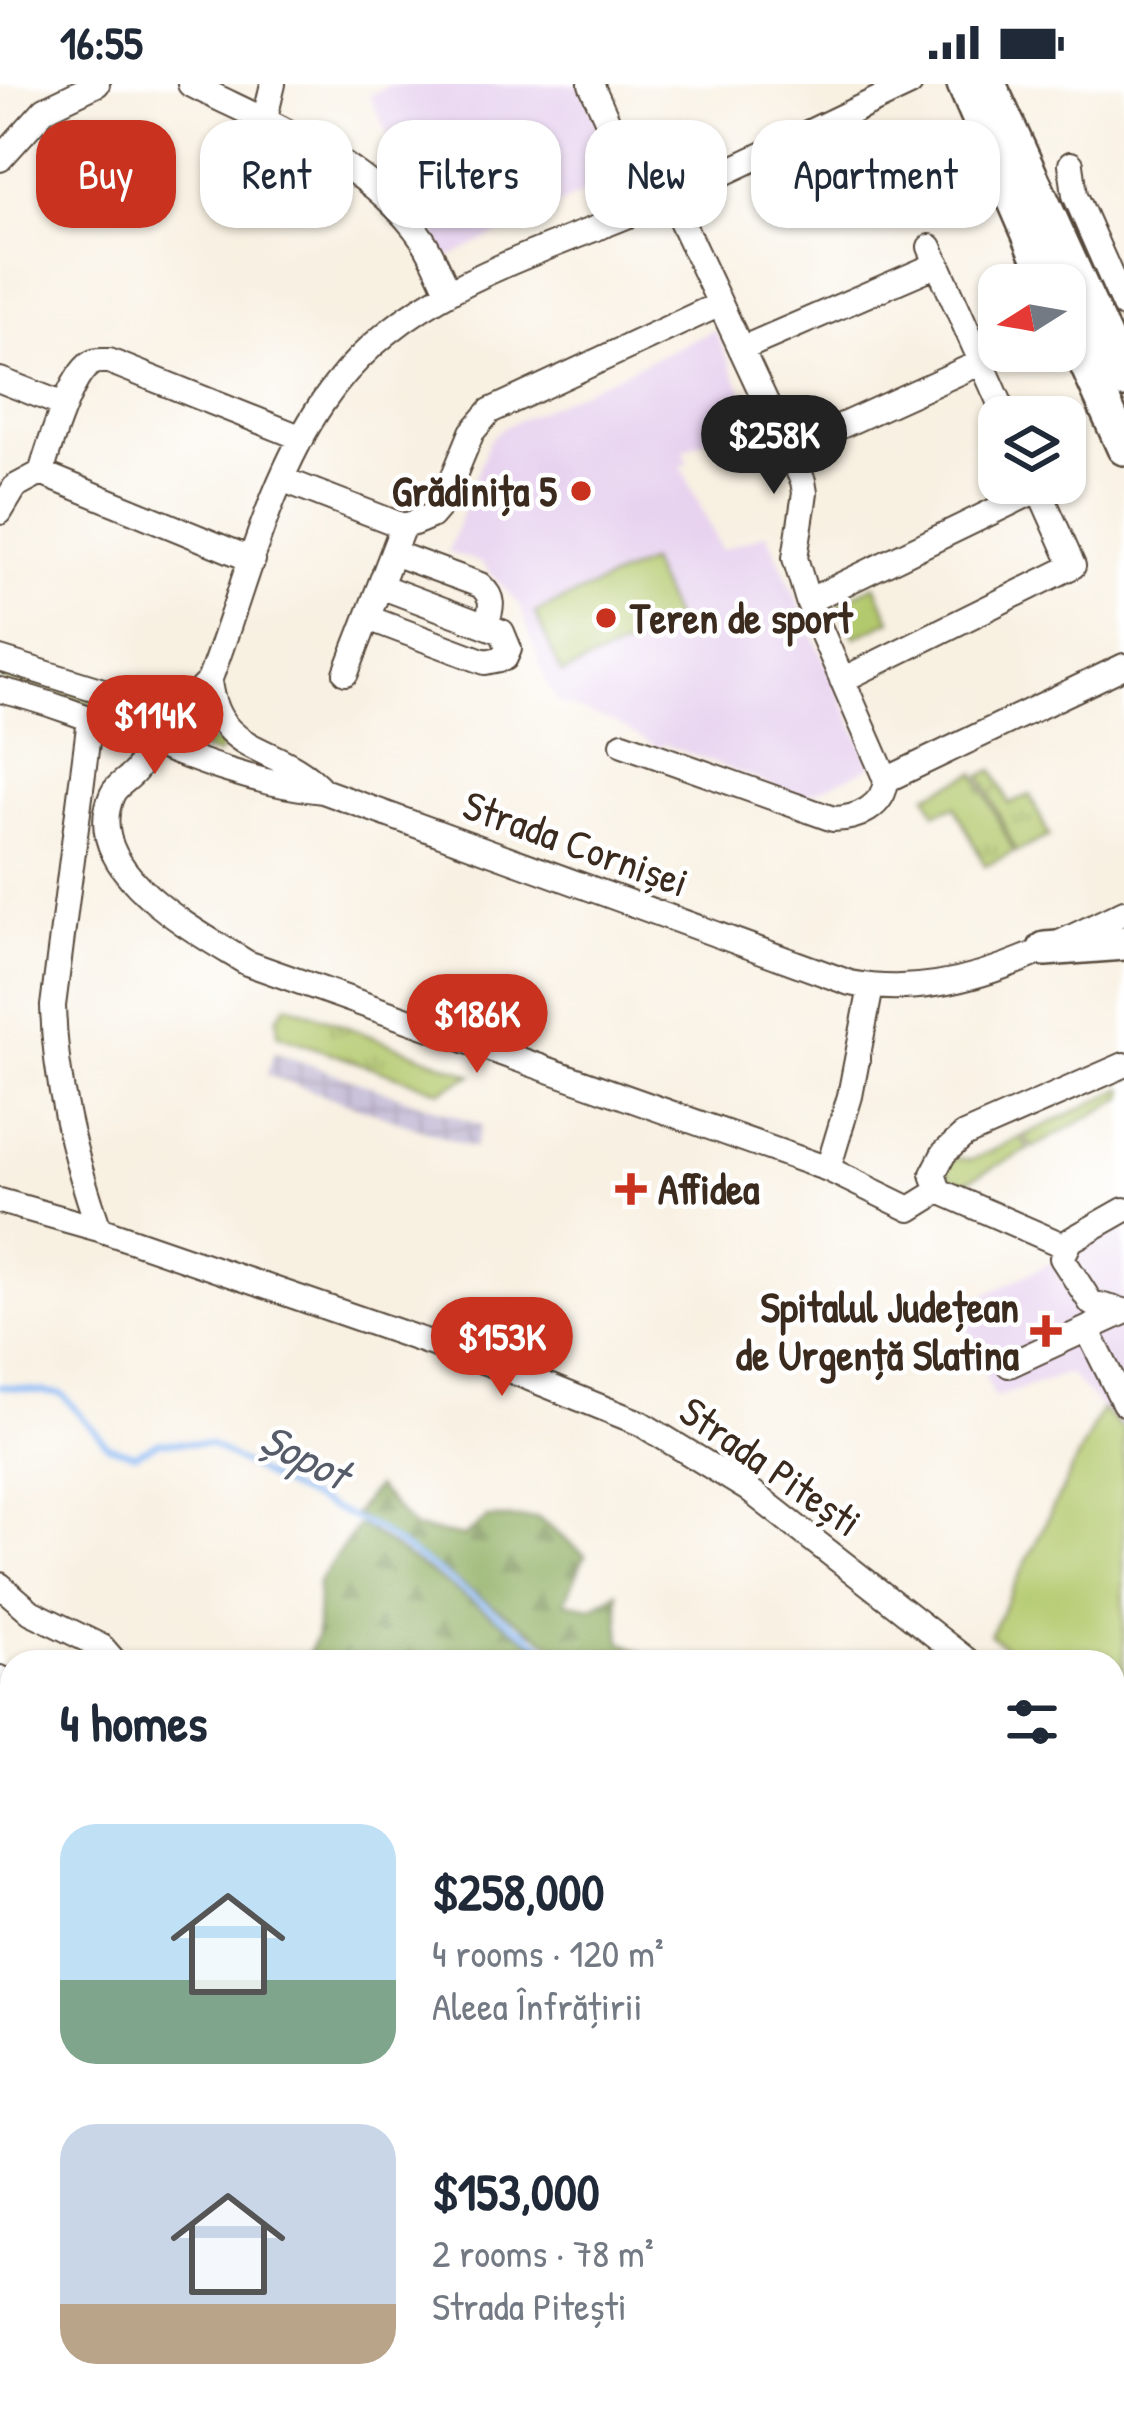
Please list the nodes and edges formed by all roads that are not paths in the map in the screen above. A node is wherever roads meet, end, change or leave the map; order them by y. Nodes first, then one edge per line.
1 (97, 84) edge
2 (190, 84) edge
3 (273, 84) edge
4 (591, 84) edge
5 (910, 84) edge
6 (964, 84) edge
7 (989, 84) edge
8 (260, 120) edge
9 (264, 120) edge
10 (611, 120) edge
11 (0, 159) edge
12 (1071, 164) dead end
13 (727, 170) edge
14 (353, 172) edge
15 (596, 228) edge
16 (674, 228) edge
17 (1042, 264) edge
18 (448, 290) junction
19 (1097, 301) edge
20 (720, 304) junction
21 (741, 349) junction
22 (978, 353) edge
23 (978, 364) edge
24 (0, 380) edge
25 (1124, 381) edge
26 (64, 405) junction
27 (302, 438) junction
28 (1124, 448) edge
29 (788, 450) junction
30 (41, 473) junction
31 (284, 480) junction
32 (1001, 504) edge
33 (1045, 504) edge
34 (0, 512) edge
35 (403, 526) junction
36 (393, 553) junction
37 (253, 560) junction
38 (380, 586) junction
39 (808, 601) junction
40 (368, 618) junction
41 (486, 626) junction
42 (0, 659) edge
43 (1124, 666) edge
44 (346, 673) dead end
45 (842, 680) junction
46 (209, 681) junction
47 (0, 690) edge
48 (90, 719) junction
49 (147, 743) junction
50 (622, 744) dead end
51 (886, 780) junction
52 (323, 790) junction
53 (1124, 912) edge
54 (1124, 943) edge
55 (1045, 949) junction
56 (872, 987) junction
57 (1124, 1065) edge
58 (828, 1168) junction
59 (939, 1191) junction
60 (0, 1201) edge
61 (1124, 1210) edge
62 (98, 1228) junction
63 (1067, 1247) junction
64 (1123, 1317) edge
65 (1087, 1329) junction
66 (1009, 1366) dead end
67 (1124, 1402) edge
68 (0, 1585) edge
69 (105, 1650) edge
70 (954, 1650) edge

1 - 11 street
2 - 8 street
3 - 9 street
4 - 10 street
5 - 13 street
6 - 17 main road
7 - 19 main road
12 - 19 street
14 - 18 street
15 - 18 street
16 - 20 street
18 - 27 street
19 - 25 main road
19 - 28 main road
20 - 21 street
20 - 35 street
21 - 22 street
21 - 29 street
23 - 29 street
24 - 26 street
26 - 27 street
26 - 30 street
27 - 31 street
29 - 39 street
30 - 34 street
30 - 37 street
31 - 35 street
31 - 37 street
32 - 39 street
33 - 45 street
35 - 36 street
36 - 38 street
36 - 41 street
37 - 46 street
38 - 40 street
38 - 41 street
39 - 45 street
40 - 41 street
40 - 44 street
42 - 46 street
43 - 51 street
45 - 51 street
46 - 52 street
47 - 48 street, Strada Cornișei
48 - 49 street, Strada Cornișei
48 - 62 street
49 - 52 street, Strada Cornișei
49 - 58 street
50 - 51 street
52 - 56 street, Strada Cornișei
53 - 55 street, Strada Cornișei
54 - 55 main road
55 - 56 street, Strada Cornișei
56 - 58 street
57 - 59 street
58 - 59 street
59 - 63 street
60 - 62 street, Strada Pitești
61 - 63 street
62 - 70 street, Strada Pitești
63 - 64 street
64 - 65 street
65 - 66 street
65 - 67 street
68 - 69 street

